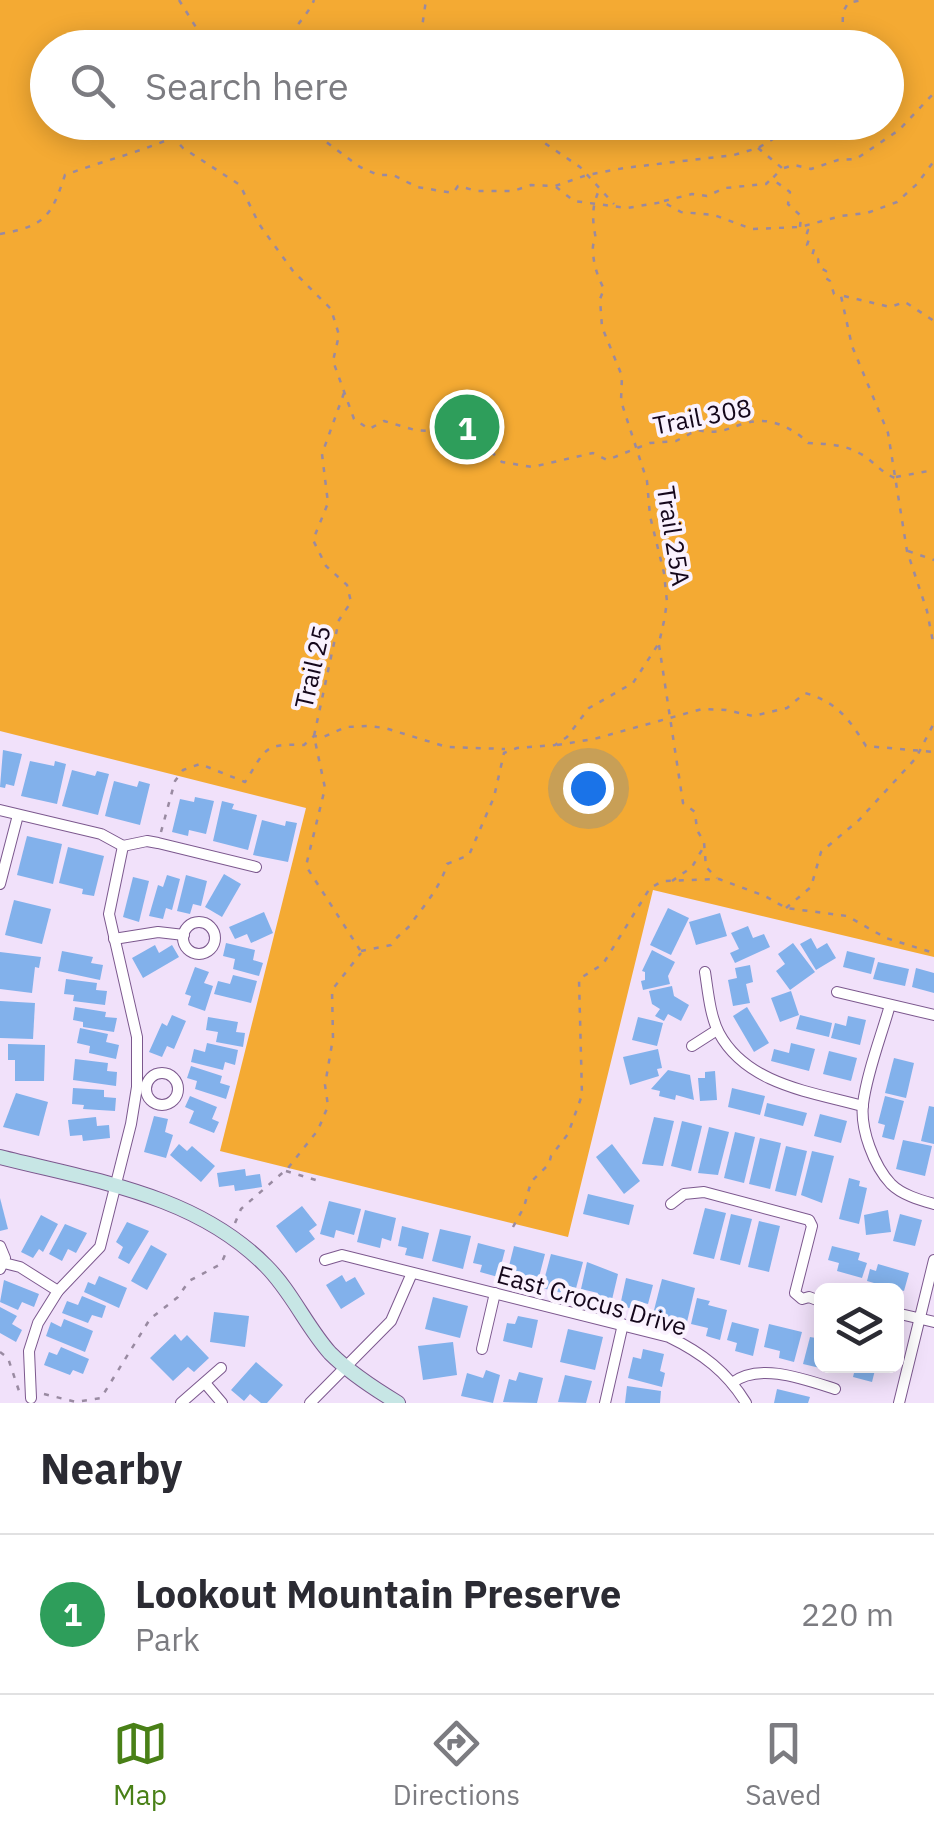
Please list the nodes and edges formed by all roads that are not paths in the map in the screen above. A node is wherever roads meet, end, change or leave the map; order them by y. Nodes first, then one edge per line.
1 (0, 810) edge
2 (18, 814) junction
3 (123, 846) junction
4 (256, 867) dead end
5 (0, 884) edge
6 (184, 935) dead end
7 (114, 939) junction
8 (705, 972) dead end
9 (837, 992) dead end
10 (890, 1005) junction
11 (934, 1015) edge
12 (717, 1030) junction
13 (692, 1046) dead end
14 (863, 1106) junction
15 (0, 1156) edge
16 (117, 1185) junction
17 (671, 1204) dead end
18 (934, 1204) edge
19 (0, 1246) edge
20 (326, 1260) dead end
21 (934, 1260) edge
22 (2, 1266) edge
23 (412, 1274) junction
24 (58, 1290) junction
25 (495, 1293) junction
26 (814, 1299) edge
27 (904, 1315) edge
28 (919, 1318) junction
29 (934, 1322) edge
30 (623, 1324) junction
31 (482, 1349) dead end
32 (346, 1367) junction
33 (222, 1368) dead end
34 (732, 1383) junction
35 (204, 1384) junction
36 (836, 1388) dead end
37 (31, 1398) edge
38 (181, 1403) edge
39 (222, 1403) edge
40 (310, 1403) edge
41 (398, 1403) edge
42 (605, 1403) edge
43 (746, 1403) edge
44 (899, 1403) edge

1 - 2 street
2 - 3 street
2 - 5 street
3 - 4 street
3 - 7 street
6 - 7 street
7 - 16 street
8 - 12 street
9 - 10 street
10 - 11 street
10 - 14 street
12 - 13 street
12 - 14 street
14 - 18 street
15 - 16 street
16 - 24 street
16 - 32 street
17 - 26 street
19 - 22 street
20 - 23 street, East Crocus Drive
21 - 28 street
22 - 24 street
23 - 25 street, East Crocus Drive
23 - 32 street
24 - 37 street
25 - 30 street, East Crocus Drive
25 - 31 street
27 - 28 street
28 - 29 street
28 - 44 street
30 - 34 street, East Crocus Drive
30 - 42 street
32 - 40 street
32 - 41 street
33 - 35 street
34 - 36 street
34 - 43 street, East Crocus Drive
35 - 38 street
35 - 39 street

